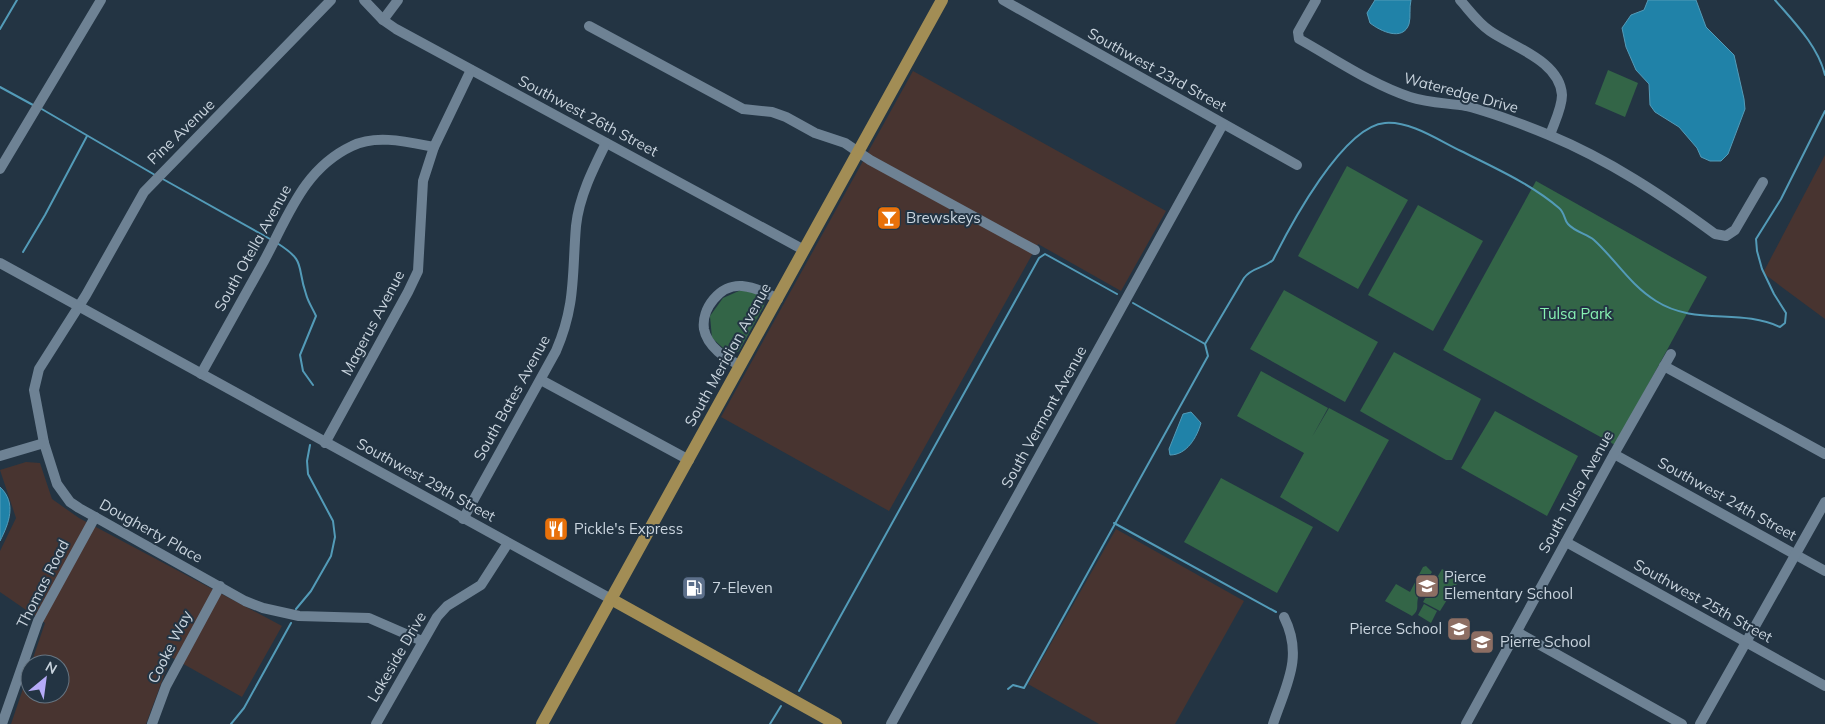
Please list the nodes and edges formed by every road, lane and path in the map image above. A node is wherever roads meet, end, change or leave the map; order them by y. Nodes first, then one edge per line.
1 (101, 0) edge
2 (331, 0) edge
3 (364, 0) edge
4 (398, 0) edge
5 (942, 0) edge
6 (1003, 0) edge
7 (1316, 0) edge
8 (1460, 0) edge
9 (383, 20) junction
10 (589, 26) dead end
11 (471, 70) junction
12 (1223, 124) junction
13 (1550, 135) junction
14 (606, 143) junction
15 (434, 147) junction
16 (858, 152) junction
17 (1297, 165) dead end
18 (0, 169) edge
19 (1763, 182) dead end
20 (804, 250) junction
21 (1034, 250) dead end
22 (0, 263) edge
23 (778, 298) junction
24 (78, 305) junction
25 (1672, 354) dead end
26 (741, 365) junction
27 (1664, 366) junction
28 (201, 374) junction
29 (541, 380) junction
30 (325, 443) junction
31 (44, 444) junction
32 (1614, 454) junction
33 (1825, 454) edge
34 (0, 456) edge
35 (688, 460) junction
36 (1825, 502) edge
37 (95, 517) junction
38 (463, 519) junction
39 (1566, 542) junction
40 (508, 544) junction
41 (1795, 554) junction
42 (1825, 571) edge
43 (220, 586) junction
44 (611, 599) junction
45 (1288, 622) dead end
46 (1517, 632) junction
47 (422, 641) junction
48 (1745, 642) junction
49 (1825, 686) edge
50 (1469, 723) edge
51 (2, 724) edge
52 (152, 724) edge
53 (376, 724) edge
54 (542, 724) edge
55 (836, 724) edge
56 (891, 724) edge
57 (1273, 724) edge
58 (1682, 724) edge
59 (1700, 724) edge

1 - 18 street
2 - 24 street, Pine Avenue
3 - 9 street, Southwest 26th Street
4 - 9 street
5 - 16 main road, South Meridian Avenue
6 - 12 street, Southwest 23rd Street
7 - 13 street, Wateredge Drive
8 - 13 street
9 - 11 street, Southwest 26th Street
10 - 16 street
11 - 14 street, Southwest 26th Street
11 - 15 street, Magerus Avenue
12 - 17 street, Southwest 23rd Street
12 - 56 street, South Vermont Avenue
13 - 19 street, Wateredge Drive
14 - 20 street, Southwest 26th Street
14 - 29 street, South Bates Avenue
15 - 28 street, South Otella Avenue
15 - 30 street, Magerus Avenue
16 - 20 main road, South Meridian Avenue
16 - 21 street
20 - 23 main road, South Meridian Avenue
22 - 24 street, Southwest 29th Street
23 - 26 main road, South Meridian Avenue
23 - 26 street
24 - 28 street, Southwest 29th Street
24 - 31 street, Dougherty Place
25 - 27 street, South Tulsa Avenue
26 - 35 main road, South Meridian Avenue
27 - 32 street, South Tulsa Avenue
27 - 33 street
28 - 30 street, Southwest 29th Street
29 - 35 street
29 - 38 street, South Bates Avenue
30 - 38 street, Southwest 29th Street
31 - 34 street
31 - 37 street, Dougherty Place
32 - 39 street, South Tulsa Avenue
32 - 41 street, Southwest 24th Street
35 - 44 main road, South Meridian Avenue
36 - 41 street
37 - 43 street, Dougherty Place
37 - 51 street, Thomas Road
38 - 40 street, Southwest 29th Street
39 - 46 street, South Tulsa Avenue
39 - 48 street, Southwest 25th Street
40 - 44 street, Southwest 29th Street
40 - 47 street, Lakeside Drive
41 - 42 street, Southwest 24th Street
41 - 48 street
43 - 47 street, Dougherty Place
43 - 52 street, Cooke Way
44 - 54 main road, South Meridian Avenue
44 - 55 main road, Southwest 29th Street
45 - 57 street
46 - 50 street, South Tulsa Avenue
46 - 58 street
47 - 53 street, Lakeside Drive
48 - 49 street, Southwest 25th Street
48 - 59 street

